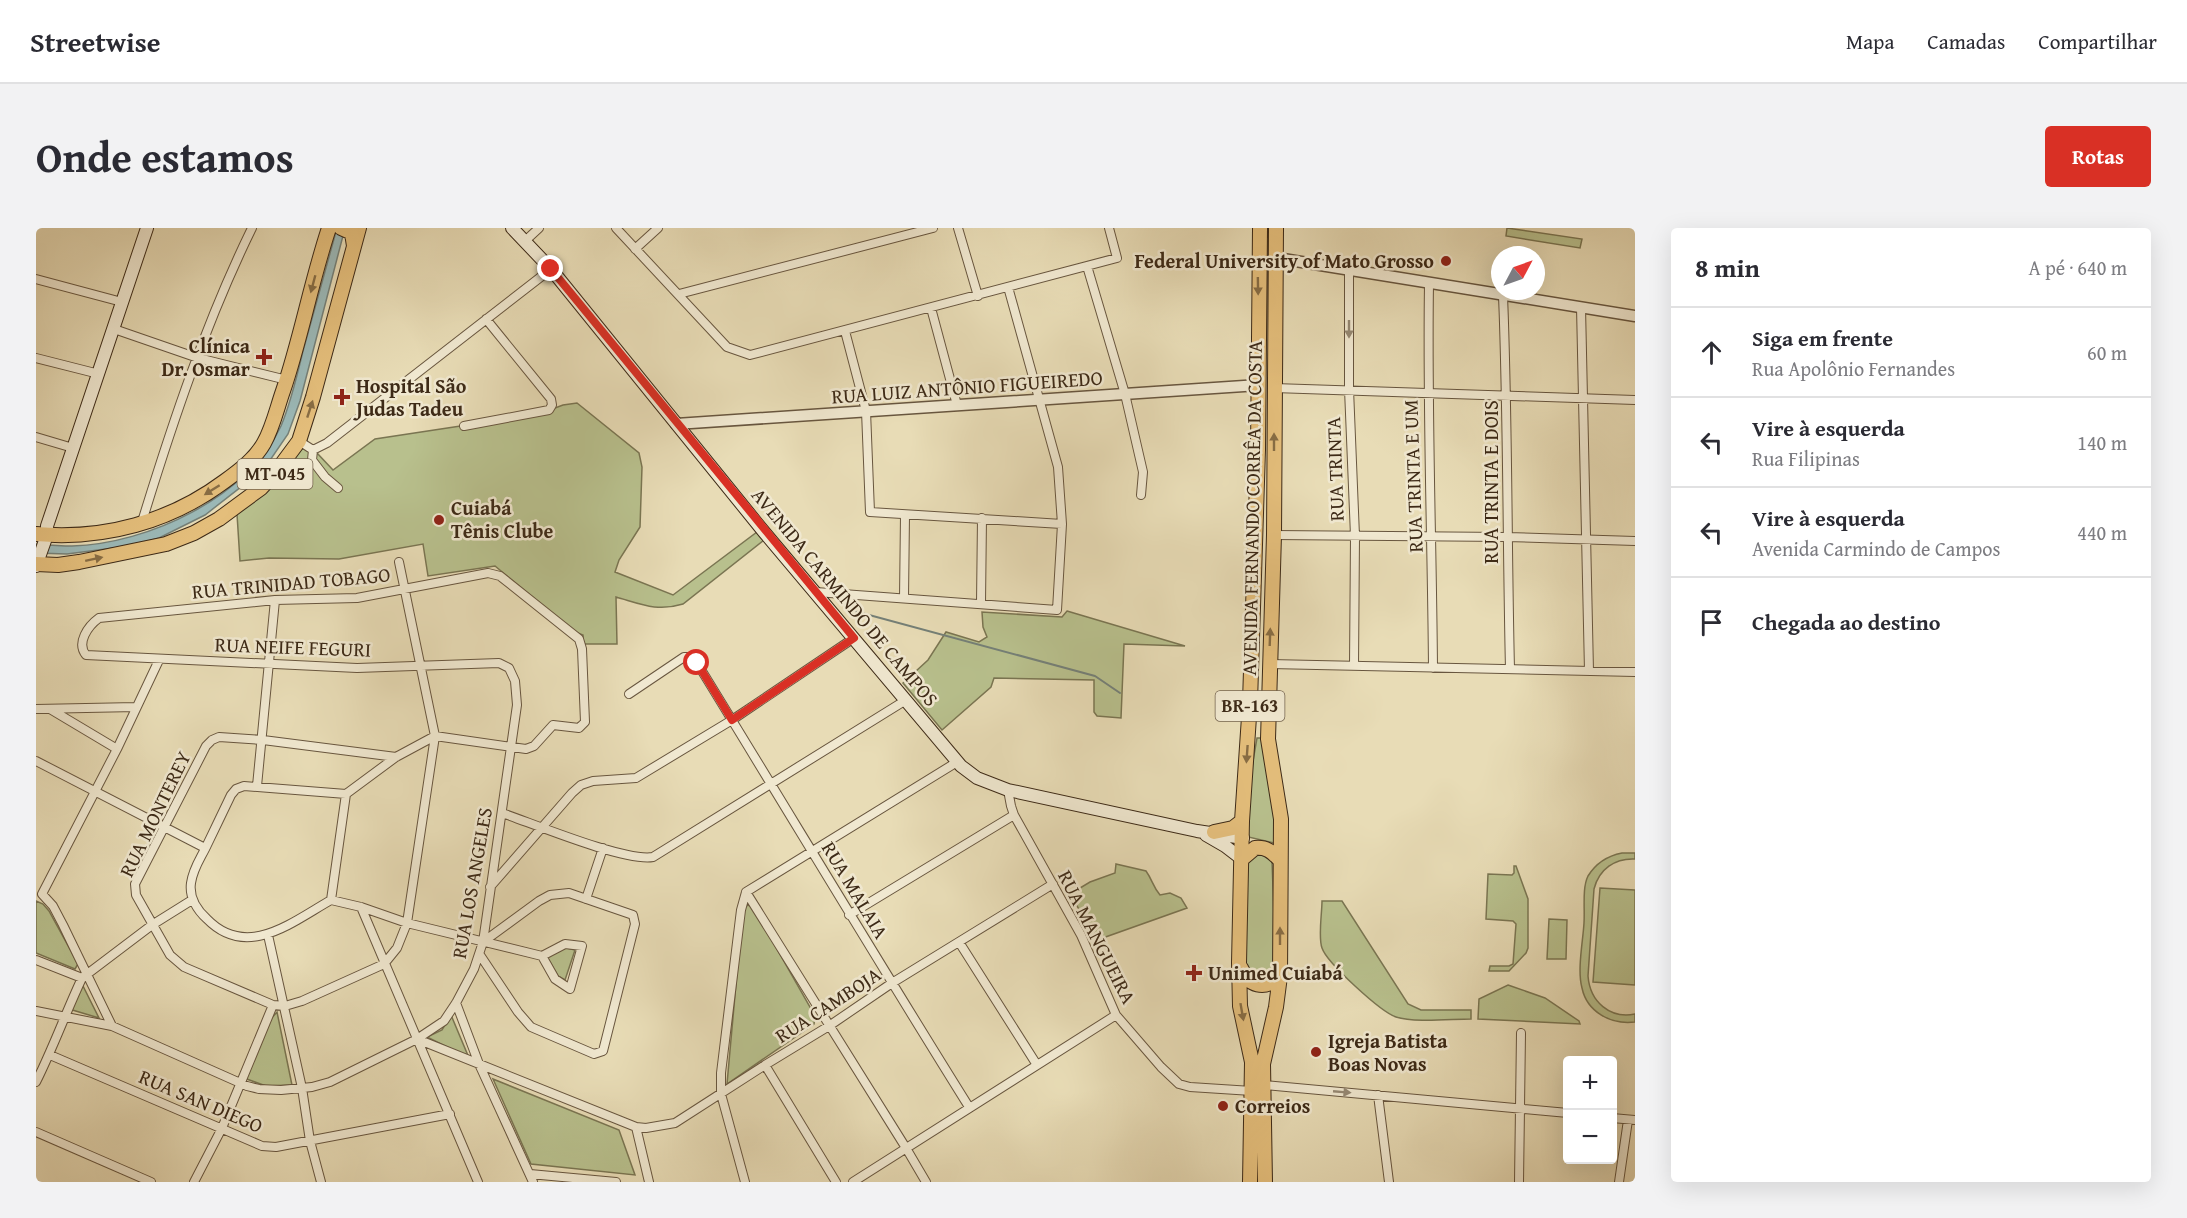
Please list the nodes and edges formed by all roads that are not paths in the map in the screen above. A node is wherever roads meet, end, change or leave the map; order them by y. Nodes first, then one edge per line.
1 (147, 228) edge
2 (252, 228) edge
3 (512, 228) edge
4 (540, 228) edge
5 (616, 228) edge
6 (658, 228) edge
7 (933, 228) edge
8 (958, 228) edge
9 (1109, 228) edge
10 (1260, 228) edge
11 (1265, 228) edge
12 (1276, 228) edge
13 (330, 230) edge
14 (351, 230) edge
15 (908, 231) edge
16 (525, 241) junction
17 (635, 249) junction
18 (1276, 258) junction
19 (1087, 266) junction
20 (551, 269) junction
21 (1349, 271) junction
22 (36, 279) edge
23 (1429, 284) junction
24 (1008, 287) junction
25 (1491, 293) edge
26 (679, 294) junction
27 (978, 296) junction
28 (1503, 300) edge
29 (1536, 300) edge
30 (122, 302) junction
31 (1581, 307) junction
32 (931, 308) junction
33 (1635, 316) edge
34 (486, 319) junction
35 (114, 329) junction
36 (845, 332) junction
37 (36, 358) edge
38 (198, 358) junction
39 (99, 374) junction
40 (287, 380) junction
41 (1260, 385) junction
42 (1274, 388) junction
43 (1349, 389) junction
44 (1427, 393) junction
45 (1125, 394) junction
46 (1507, 396) junction
47 (1583, 399) junction
48 (1040, 400) junction
49 (1635, 400) edge
50 (957, 405) junction
51 (866, 411) junction
52 (676, 424) junction
53 (464, 426) dead end
54 (36, 437) edge
55 (299, 441) junction
56 (73, 448) junction
57 (313, 450) junction
58 (338, 488) dead end
59 (1141, 495) dead end
60 (905, 515) junction
61 (982, 518) junction
62 (1062, 524) junction
63 (141, 525) junction
64 (41, 535) edge
65 (1274, 535) junction
66 (1354, 536) junction
67 (1432, 536) junction
68 (1506, 537) junction
69 (1586, 539) junction
70 (1635, 541) edge
71 (399, 562) dead end
72 (37, 563) edge
73 (405, 590) junction
74 (816, 592) junction
75 (904, 598) junction
76 (275, 600) junction
77 (981, 603) junction
78 (854, 638) junction
79 (86, 655) joint
80 (159, 660) junction
81 (269, 663) junction
82 (499, 663) joint
83 (1269, 664) junction
84 (422, 666) junction
85 (1353, 666) junction
86 (1433, 668) junction
87 (1510, 669) junction
88 (1589, 671) junction
89 (1635, 672) edge
90 (629, 694) dead end
91 (906, 700) junction
92 (136, 707) junction
93 (36, 709) edge
94 (49, 709) junction
95 (732, 720) junction
96 (435, 736) junction
97 (263, 740) junction
98 (510, 748) junction
99 (117, 749) junction
100 (396, 757) junction
101 (36, 761) edge
102 (957, 762) junction
103 (772, 785) junction
104 (257, 786) junction
105 (1008, 790) junction
106 (95, 791) junction
107 (346, 794) junction
108 (502, 813) junction
109 (1014, 815) junction
110 (1242, 821) junction
111 (543, 827) junction
112 (166, 828) junction
113 (1197, 831) junction
114 (1214, 832) junction
115 (1243, 838) junction
116 (206, 848) junction
117 (603, 848) junction
118 (1263, 848) junction
119 (814, 851) junction
120 (1242, 859) junction
121 (1279, 859) junction
122 (1053, 884) junction
123 (490, 887) junction
124 (750, 890) junction
125 (39, 893) edge
126 (586, 899) junction
127 (192, 900) junction
128 (331, 900) junction
129 (361, 907) junction
130 (849, 915) junction
131 (407, 923) junction
132 (152, 925) junction
133 (268, 935) junction
134 (483, 942) junction
135 (959, 942) junction
136 (480, 955) junction
137 (542, 956) junction
138 (36, 960) edge
139 (1239, 963) junction
140 (384, 964) junction
141 (84, 976) junction
142 (1280, 976) junction
143 (892, 983) junction
144 (456, 1003) junction
145 (273, 1005) junction
146 (285, 1006) junction
147 (36, 1011) edge
148 (1116, 1015) junction
149 (63, 1017) junction
150 (112, 1026) junction
151 (829, 1026) junction
152 (1521, 1033) dead end
153 (417, 1039) junction
154 (50, 1054) junction
155 (479, 1064) junction
156 (765, 1065) junction
157 (1037, 1065) junction
158 (36, 1082) edge
159 (240, 1083) junction
160 (302, 1088) junction
161 (1258, 1088) junction
162 (721, 1094) junction
163 (1378, 1095) junction
164 (969, 1107) junction
165 (1520, 1108) junction
166 (1563, 1112) edge
167 (450, 1114) junction
168 (1631, 1120) edge
169 (636, 1126) junction
170 (222, 1128) junction
171 (36, 1132) edge
172 (310, 1141) junction
173 (906, 1148) junction
174 (532, 1178) edge
175 (151, 1182) edge
176 (194, 1182) edge
177 (321, 1182) edge
178 (478, 1182) edge
179 (616, 1182) edge
180 (649, 1182) edge
181 (745, 1182) edge
182 (836, 1182) edge
183 (854, 1182) edge
184 (926, 1182) edge
185 (1250, 1182) edge
186 (1264, 1182) edge
187 (1389, 1182) edge
188 (1519, 1182) edge
189 (1619, 1182) edge

1 - 30 main road
2 - 38 street
3 - 16 main road, AVENIDA CARMINDO DE CAMPOS
4 - 16 street
5 - 17 street
6 - 17 street
7 - 15 street
8 - 27 street
9 - 19 street
10 -> 41 main road, AVENIDA FERNANDO CORRÊA DA COSTA / BR-163
11 - 18 main road
12 - 18 main road, AVENIDA FERNANDO CORRÊA DA COSTA / BR-163
13 -> 40 main road, MT-045
55 -> 14 main road, MT-045
15 - 26 street
16 - 20 main road, AVENIDA CARMINDO DE CAMPOS
17 - 26 street
18 - 21 street
18 - 42 main road, AVENIDA FERNANDO CORRÊA DA COSTA / BR-163
19 - 24 street
19 - 45 street
20 - 34 street
20 - 52 main road, AVENIDA CARMINDO DE CAMPOS
21 - 23 street
21 -> 43 street, RUA TRINTA
22 - 30 street
23 - 25 street
23 - 44 street, RUA TRINTA E UM
24 - 27 street
24 - 48 street
26 - 36 street
27 - 32 street
28 - 46 street, RUA TRINTA E DOIS
29 - 31 street
30 - 35 main road
31 - 33 street
31 - 47 street
32 - 36 street
32 - 50 street
34 - 53 street
34 - 57 street
35 - 38 street
35 - 39 main road
36 - 51 street
37 - 39 street
38 - 40 street
38 - 63 street
39 - 56 main road
40 -> 63 main road, MT-045
41 - 45 street, RUA LUIZ ANTÔNIO FIGUEIREDO
41 -> 110 main road, AVENIDA FERNANDO CORRÊA DA COSTA / BR-163
42 - 43 street
65 -> 42 main road, AVENIDA FERNANDO CORRÊA DA COSTA / BR-163
43 - 44 street
43 - 66 street, RUA TRINTA
44 - 46 street
44 - 67 street, RUA TRINTA E UM
45 - 48 street, RUA LUIZ ANTÔNIO FIGUEIREDO
45 - 59 street
46 - 47 street
46 - 68 street, RUA TRINTA E DOIS
47 - 49 street
47 - 69 street
48 - 50 street, RUA LUIZ ANTÔNIO FIGUEIREDO
48 - 62 street
50 - 51 street, RUA LUIZ ANTÔNIO FIGUEIREDO
51 - 52 street, RUA LUIZ ANTÔNIO FIGUEIREDO
51 - 60 street
52 - 74 main road, AVENIDA CARMINDO DE CAMPOS
54 - 56 street
55 - 57 street
72 -> 55 main road, MT-045
56 - 64 main road
57 - 58 street
60 - 61 street
60 - 75 street
61 - 62 street
61 - 77 street
62 - 77 street
63 - 64 main road, MT-045
64 - 72 main road
65 - 66 street
83 -> 65 main road, AVENIDA FERNANDO CORRÊA DA COSTA / BR-163
66 - 67 street
66 - 85 street, RUA TRINTA
67 - 68 street
67 - 86 street, RUA TRINTA E UM
68 - 69 street
68 - 87 street, RUA TRINTA E DOIS
69 - 70 street
69 - 88 street
71 - 73 street
73 - 76 street, RUA TRINIDAD TOBAGO
73 - 84 street
73 - 98 street, RUA TRINIDAD TOBAGO
74 - 75 street
74 - 78 main road, AVENIDA CARMINDO DE CAMPOS
75 - 77 street
76 - 79 street, RUA TRINIDAD TOBAGO
76 - 81 street
78 - 91 main road, AVENIDA CARMINDO DE CAMPOS
78 - 95 street
79 - 80 street, RUA NEIFE FEGURI
80 - 81 street, RUA NEIFE FEGURI
80 - 92 street
81 - 84 street, RUA NEIFE FEGURI
81 - 97 street
82 - 84 street, RUA NEIFE FEGURI
82 - 98 street, RUA LOS ANGELES
83 - 85 street
83 - 121 main road, AVENIDA FERNANDO CORRÊA DA COSTA / BR-163
84 - 96 street
85 - 86 street
86 - 87 street
87 - 88 street
88 - 89 street
90 - 95 street, RUA MALAIA
91 - 102 main road, AVENIDA CARMINDO DE CAMPOS
91 - 103 street
92 - 94 street
92 - 99 street
93 - 94 street
94 - 99 street
95 - 103 street, RUA MALAIA
95 - 111 street
96 - 98 street
96 - 100 street
96 - 131 street
97 - 100 street, RUA MONTEREY
97 - 104 street
97 - 112 street, RUA MONTEREY
98 - 108 street, RUA LOS ANGELES
99 - 106 street
100 - 107 street
101 - 106 street
102 - 105 main road, AVENIDA CARMINDO DE CAMPOS
102 - 119 street
103 - 117 street
103 - 119 street, RUA MALAIA
104 - 107 street
104 - 116 street
105 - 109 street, RUA MANGUEIRA
105 - 113 main road, AVENIDA CARMINDO DE CAMPOS
106 - 112 street
106 - 125 street
107 - 128 street
108 - 111 street
108 - 123 street, RUA LOS ANGELES
109 - 122 street, RUA MANGUEIRA
109 - 130 street
110 - 114 main road
110 - 115 main road, AVENIDA FERNANDO CORRÊA DA COSTA / BR-163
111 - 117 street
111 - 123 street
112 - 116 street
112 - 132 street, RUA MONTEREY
113 - 114 main road, AVENIDA CARMINDO DE CAMPOS
113 - 120 main road
114 - 115 main road, AVENIDA CARMINDO DE CAMPOS
115 - 118 main road
115 - 120 main road, AVENIDA FERNANDO CORRÊA DA COSTA / BR-163
116 - 127 street
117 - 126 street
118 - 120 main road
118 - 121 main road
119 - 124 street
119 - 130 street, RUA MALAIA
120 - 139 main road, AVENIDA FERNANDO CORRÊA DA COSTA / BR-163
142 -> 121 main road, AVENIDA FERNANDO CORRÊA DA COSTA / BR-163
122 - 135 street, RUA CAMBOJA
122 - 148 street, RUA MANGUEIRA
123 - 134 street, RUA LOS ANGELES
124 - 151 street
124 - 162 street
125 - 141 street
126 - 134 street
126 - 136 street
127 - 132 street
127 - 133 street
128 - 129 street
128 - 133 street
129 - 131 street
129 - 140 street
130 - 143 street, RUA MALAIA
131 - 134 street
131 - 140 street
132 - 141 street
132 - 145 street, RUA MONTEREY
133 - 146 street
134 - 136 street, RUA LOS ANGELES
134 - 137 street
135 - 143 street, RUA CAMBOJA
135 - 157 street
136 - 144 street, RUA LOS ANGELES
137 - 137 street
138 - 141 street
139 - 142 main road
139 -> 161 main road, AVENIDA FERNANDO CORRÊA DA COSTA / BR-163
140 - 146 street
140 - 153 street
141 - 149 street
141 - 150 street
142 - 161 main road, AVENIDA FERNANDO CORRÊA DA COSTA / BR-163
143 - 151 street, RUA CAMBOJA
143 - 164 street, RUA MALAIA
144 - 153 street, RUA LOS ANGELES
144 - 155 street
145 - 146 street, RUA MONTEREY
145 - 159 street
146 - 160 street
147 - 149 street, RUA LOS ANGELES
148 - 157 street
148 - 161 street, RUA MANGUEIRA
149 - 150 street, RUA LOS ANGELES
149 - 154 street
150 - 159 street, RUA LOS ANGELES
151 - 156 street, RUA CAMBOJA
151 - 173 street
152 - 165 street
153 - 155 street, RUA CAMBOJA
153 - 160 street, RUA LOS ANGELES
153 - 167 street
154 - 158 street
154 - 170 street, RUA SAN DIEGO
155 - 169 street, RUA CAMBOJA
155 - 174 street
156 - 162 street, RUA CAMBOJA
156 - 182 street
157 - 164 street
159 - 160 street, RUA LOS ANGELES
159 - 170 street
160 - 172 street
161 -> 163 street, RUA MANGUEIRA
161 - 185 main road, AVENIDA FERNANDO CORRÊA DA COSTA / BR-163
161 - 186 main road, AVENIDA FERNANDO CORRÊA DA COSTA / BR-163
162 - 169 street, RUA CAMBOJA
162 - 181 street
163 - 165 street, RUA MANGUEIRA
163 - 187 street
164 - 173 street
165 - 166 street, RUA MANGUEIRA
165 - 188 street
167 - 172 street, RUA SAN DIEGO
167 - 178 street
168 - 189 street
169 - 180 street
170 - 172 street, RUA SAN DIEGO
170 - 176 street
171 - 175 street
172 - 177 street
173 - 183 street
173 - 184 street
174 - 179 street

